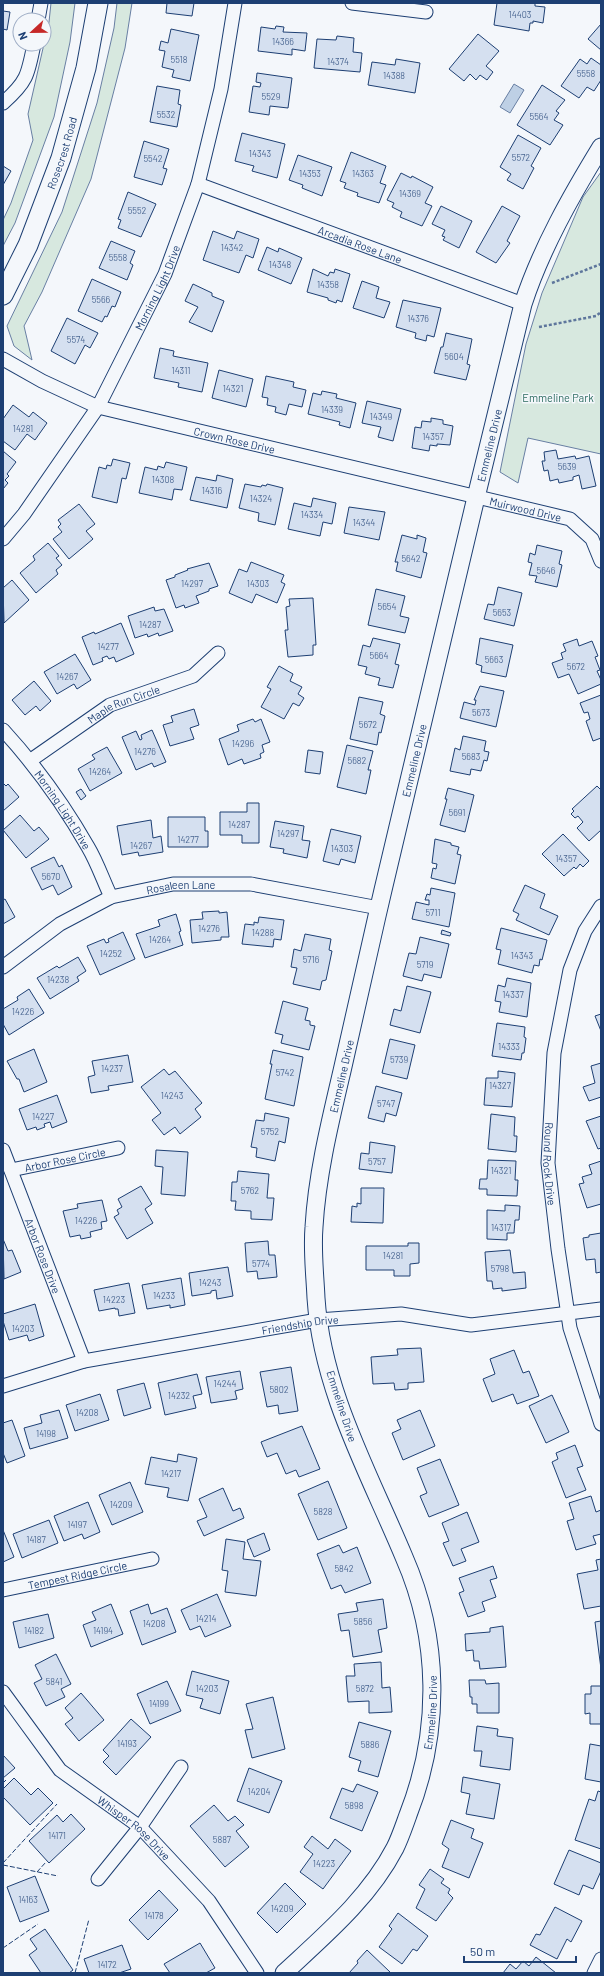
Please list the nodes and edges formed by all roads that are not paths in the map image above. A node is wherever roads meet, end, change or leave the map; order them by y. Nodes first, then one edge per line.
1 (98, 3) edge
2 (235, 3) edge
3 (352, 3) edge
4 (426, 12) dead end
5 (33, 52) edge
6 (3, 103) edge
7 (601, 147) edge
8 (198, 184) junction
9 (3, 295) edge
10 (523, 304) junction
11 (3, 359) edge
12 (98, 407) junction
13 (475, 498) junction
14 (3, 539) edge
15 (601, 561) edge
16 (218, 654) dead end
17 (3, 730) edge
18 (31, 760) junction
19 (111, 897) junction
20 (601, 906) edge
21 (379, 908) junction
22 (3, 967) edge
23 (118, 1148) dead end
24 (3, 1150) edge
25 (11, 1170) junction
26 (601, 1308) edge
27 (567, 1313) junction
28 (318, 1320) junction
29 (84, 1361) junction
30 (3, 1386) edge
31 (601, 1424) edge
32 (152, 1559) dead end
33 (3, 1590) edge
34 (3, 1692) edge
35 (181, 1767) dead end
36 (140, 1827) junction
37 (98, 1879) dead end
38 (601, 1959) edge
39 (257, 1973) edge
40 (284, 1973) edge
41 (594, 1973) edge

1 - 9 main road, Rosecrest Road
2 - 8 street, Morning Light Drive
3 - 4 street
5 - 6 street
7 - 10 street, Emmeline Drive
8 - 10 street, Arcadia Rose Lane
8 - 12 street, Morning Light Drive
10 - 13 street, Emmeline Drive
11 - 12 street, Crown Rose Drive
12 - 13 street, Crown Rose Drive
12 - 14 street, Morning Light Drive
13 - 15 street, Muirwood Drive
13 - 21 street, Emmeline Drive
16 - 18 street, Maple Run Circle
17 - 18 street, Morning Light Drive
18 - 19 street, Morning Light Drive
19 - 21 street, Rosaleen Lane
19 - 22 street, Rosaleen Lane
20 - 27 street, Round Rock Drive
21 - 28 street, Emmeline Drive
23 - 25 street, Arbor Rose Circle
24 - 25 street, Arbor Rose Drive
25 - 29 street, Arbor Rose Drive
26 - 27 street, Friendship Drive
27 - 28 street, Friendship Drive
27 - 31 street, Round Rock Drive
28 - 29 street, Friendship Drive
28 - 40 street, Emmeline Drive
29 - 30 street, Friendship Drive
32 - 33 street, Tempest Ridge Circle
34 - 36 street, Whisper Rose Drive
35 - 36 street
36 - 37 street
36 - 39 street, Whisper Rose Drive
38 - 41 street

